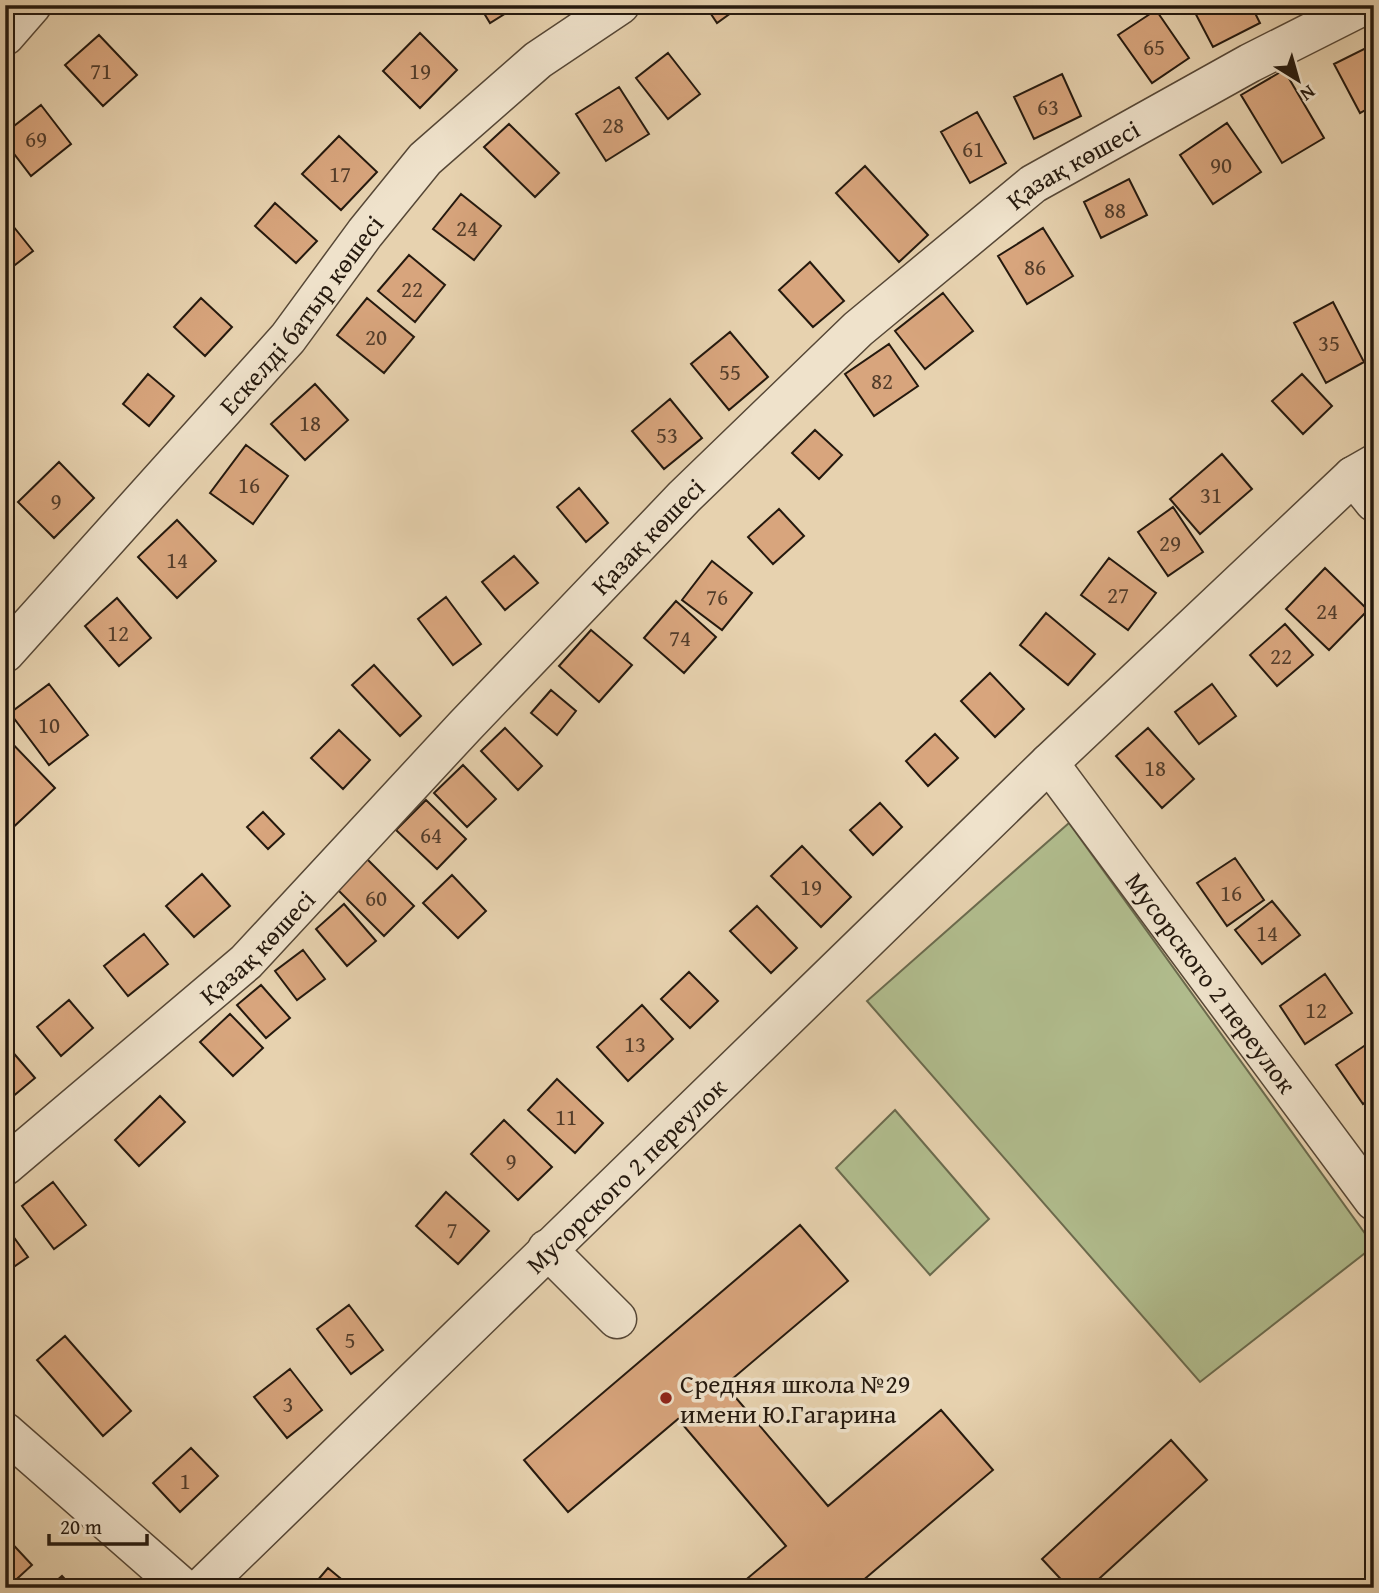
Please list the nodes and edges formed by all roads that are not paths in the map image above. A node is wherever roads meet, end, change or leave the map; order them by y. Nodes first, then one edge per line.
1 (32, 5) edge
2 (620, 5) edge
3 (1365, 5) edge
4 (5, 36) edge
5 (1367, 481) edge
6 (5, 653) edge
7 (1049, 763) junction
8 (5, 1166) edge
9 (1374, 1201) edge
10 (547, 1249) junction
11 (617, 1319) dead end
12 (5, 1432) edge
13 (183, 1588) edge
14 (201, 1588) edge

1 - 4 street
2 - 6 street, Ескелді батыр көшесі
3 - 8 street, Қазақ көшесі
5 - 7 street, Мусорского 2 переулок
7 - 9 street, Мусорского 2 переулок
7 - 10 street, Мусорского 2 переулок
10 - 11 street
10 - 14 street, Мусорского 2 переулок
12 - 13 street

